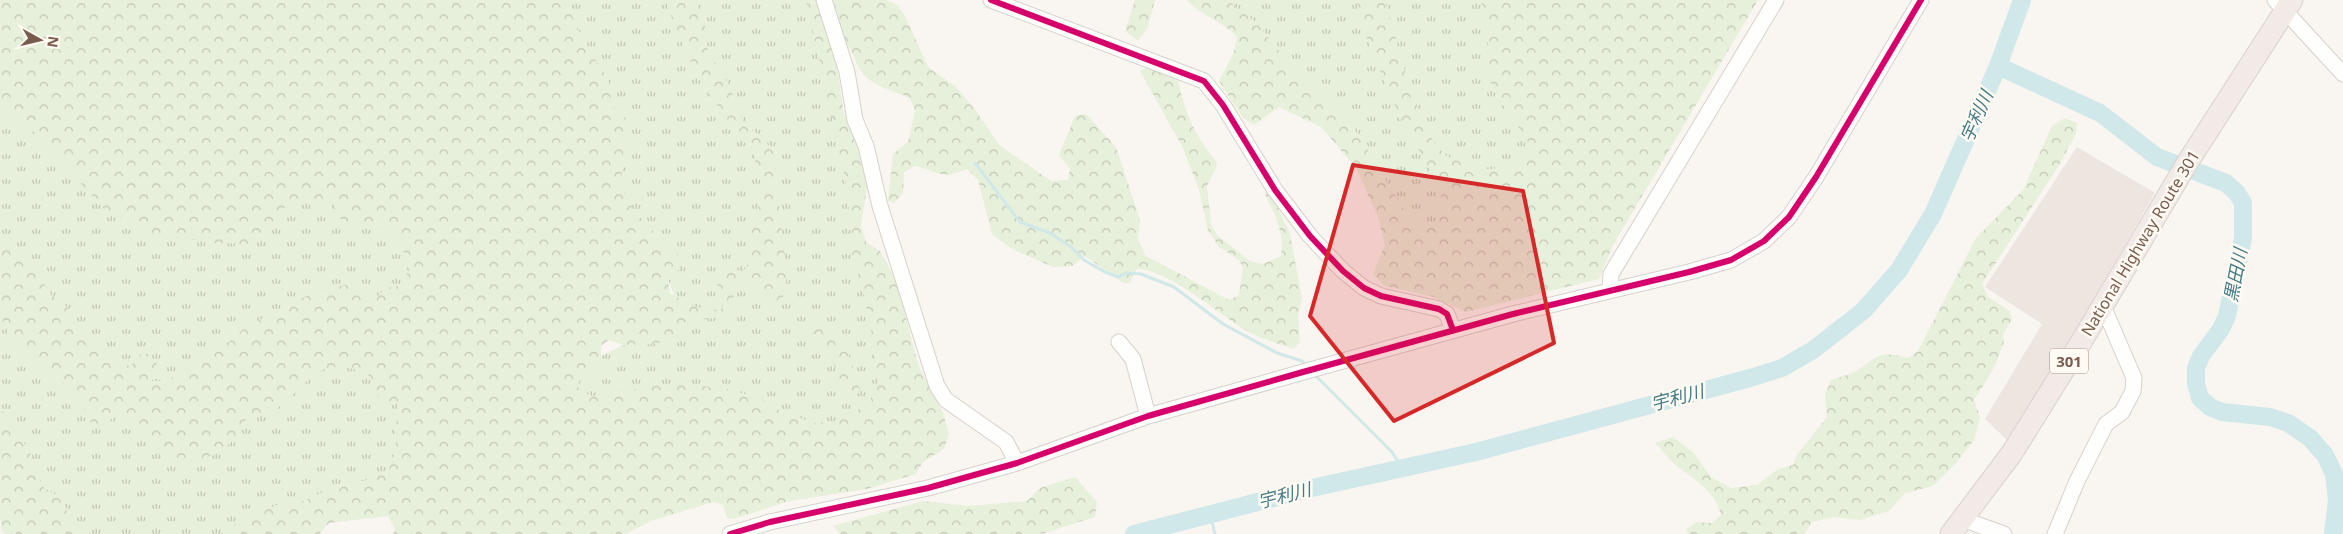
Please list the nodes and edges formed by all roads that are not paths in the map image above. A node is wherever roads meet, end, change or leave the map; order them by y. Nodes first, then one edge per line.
1 (824, 0) edge
2 (990, 0) edge
3 (1776, 0) edge
4 (1921, 0) edge
5 (2284, 4) edge
6 (2343, 74) edge
7 (1610, 290) junction
8 (2103, 306) junction
9 (1453, 330) junction
10 (1119, 342) dead end
11 (1148, 416) junction
12 (1018, 463) junction
13 (1956, 527) edge
14 (730, 534) edge
15 (2004, 534) edge
16 (2055, 534) edge

1 - 12 street
2 - 9 street
3 - 7 street
4 - 7 street
5 - 6 street
5 - 8 highway, National Highway Route 301 / 301
7 - 9 street
8 - 13 highway, National Highway Route 301 / 301
8 - 16 street
9 - 11 street
10 - 11 street
11 - 12 street
12 - 14 street
13 - 15 street

